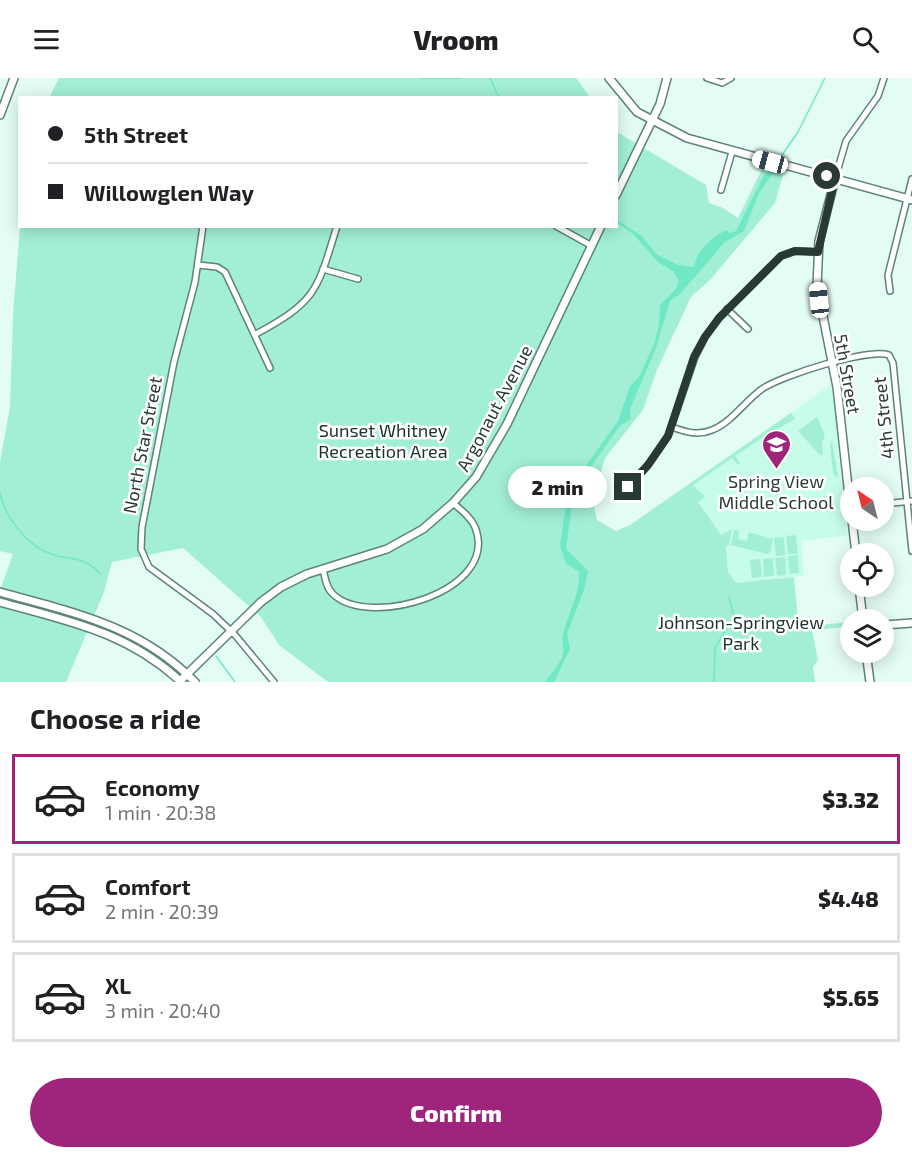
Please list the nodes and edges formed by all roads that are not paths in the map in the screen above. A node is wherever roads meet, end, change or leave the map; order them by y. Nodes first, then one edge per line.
1 (14, 78) edge
2 (609, 78) edge
3 (667, 78) edge
4 (707, 78) edge
5 (730, 78) edge
6 (884, 78) edge
7 (0, 115) edge
8 (652, 121) junction
9 (732, 152) junction
10 (835, 178) junction
11 (912, 179) edge
12 (721, 190) dead end
13 (618, 191) edge
14 (909, 199) edge
15 (203, 228) edge
16 (336, 228) edge
17 (559, 228) edge
18 (600, 228) edge
19 (592, 246) junction
20 (818, 252) junction
21 (198, 265) junction
22 (323, 269) junction
23 (358, 279) dead end
24 (890, 291) dead end
25 (727, 309) junction
26 (748, 329) dead end
27 (256, 334) junction
28 (833, 363) junction
29 (270, 368) dead end
30 (672, 427) junction
31 (847, 477) edge
32 (628, 487) dead end
33 (909, 501) edge
34 (453, 503) junction
35 (894, 503) edge
36 (912, 551) edge
37 (323, 569) junction
38 (0, 592) edge
39 (0, 602) edge
40 (912, 623) edge
41 (894, 624) edge
42 (231, 631) junction
43 (867, 663) edge
44 (187, 674) junction
45 (180, 682) edge
46 (195, 682) edge
47 (274, 682) edge
48 (870, 682) edge

1 - 7 street
2 - 8 street
3 - 8 street
4 - 5 street
6 - 10 street
8 - 9 street
8 - 13 street
9 - 10 street
9 - 12 street
10 - 14 street
10 - 20 street, 5th Street
11 - 14 street
14 - 24 street
15 - 21 street, North Star Street
16 - 22 street
17 - 19 street
18 - 19 street, Argonaut Avenue
19 - 34 street, Argonaut Avenue
20 - 25 street
20 - 28 street, 5th Street
21 - 27 street
21 - 42 street, North Star Street
22 - 23 street
22 - 27 street
25 - 26 street
25 - 30 street
27 - 29 street
28 - 30 street
28 - 31 street, 5th Street
28 - 33 street, 4th Street
30 - 32 street
33 - 35 street
33 - 36 street, 4th Street
34 - 37 street, Argonaut Avenue
34 - 37 street
37 - 42 street, Argonaut Avenue
38 - 44 street
39 - 45 street
40 - 41 street
42 - 44 street, Argonaut Avenue
42 - 47 street, North Star Street
43 - 48 street
44 - 45 street, Argonaut Avenue
44 - 46 street

